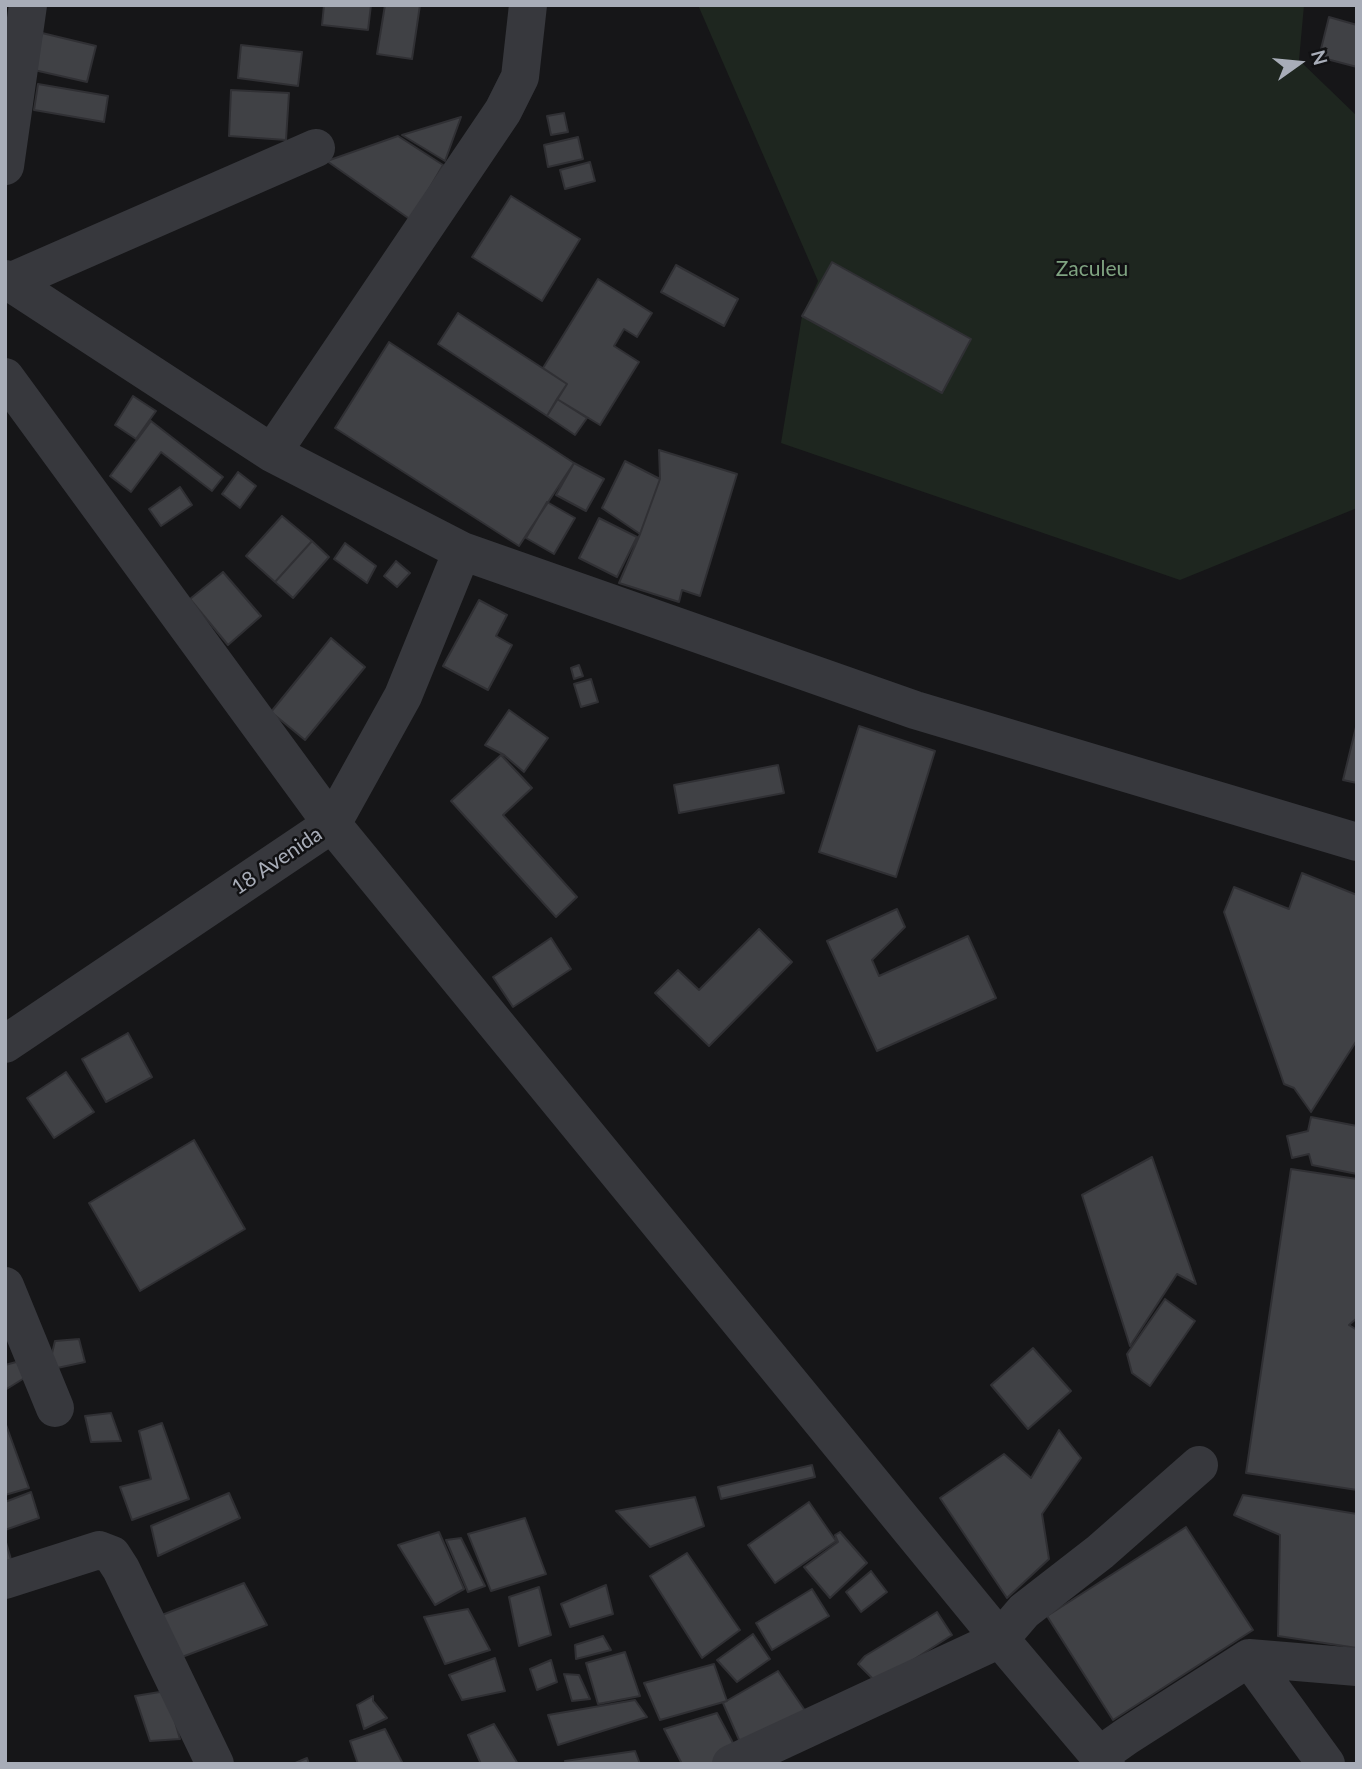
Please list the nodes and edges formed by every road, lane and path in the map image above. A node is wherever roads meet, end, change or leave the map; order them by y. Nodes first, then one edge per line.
1 (28, 5) edge
2 (528, 5) edge
3 (316, 148) dead end
4 (5, 166) edge
5 (8, 280) edge
6 (5, 377) edge
7 (272, 453) junction
8 (462, 551) junction
9 (332, 824) junction
10 (1357, 842) edge
11 (5, 1044) edge
12 (5, 1286) edge
13 (55, 1408) dead end
14 (1199, 1465) dead end
15 (5, 1580) edge
16 (1000, 1639) junction
17 (1248, 1658) junction
18 (1357, 1667) edge
19 (1102, 1761) edge
20 (215, 1764) edge
21 (731, 1764) edge
22 (1326, 1764) edge

1 - 4 street
2 - 7 street
3 - 5 street
5 - 7 street
6 - 9 street
7 - 8 street
8 - 9 street, 18 Avenida
8 - 10 street
9 - 11 street, 18 Avenida
9 - 16 street
12 - 13 street
14 - 16 street
15 - 20 street
16 - 19 street
16 - 21 street
17 - 18 street
17 - 19 street
17 - 22 street

